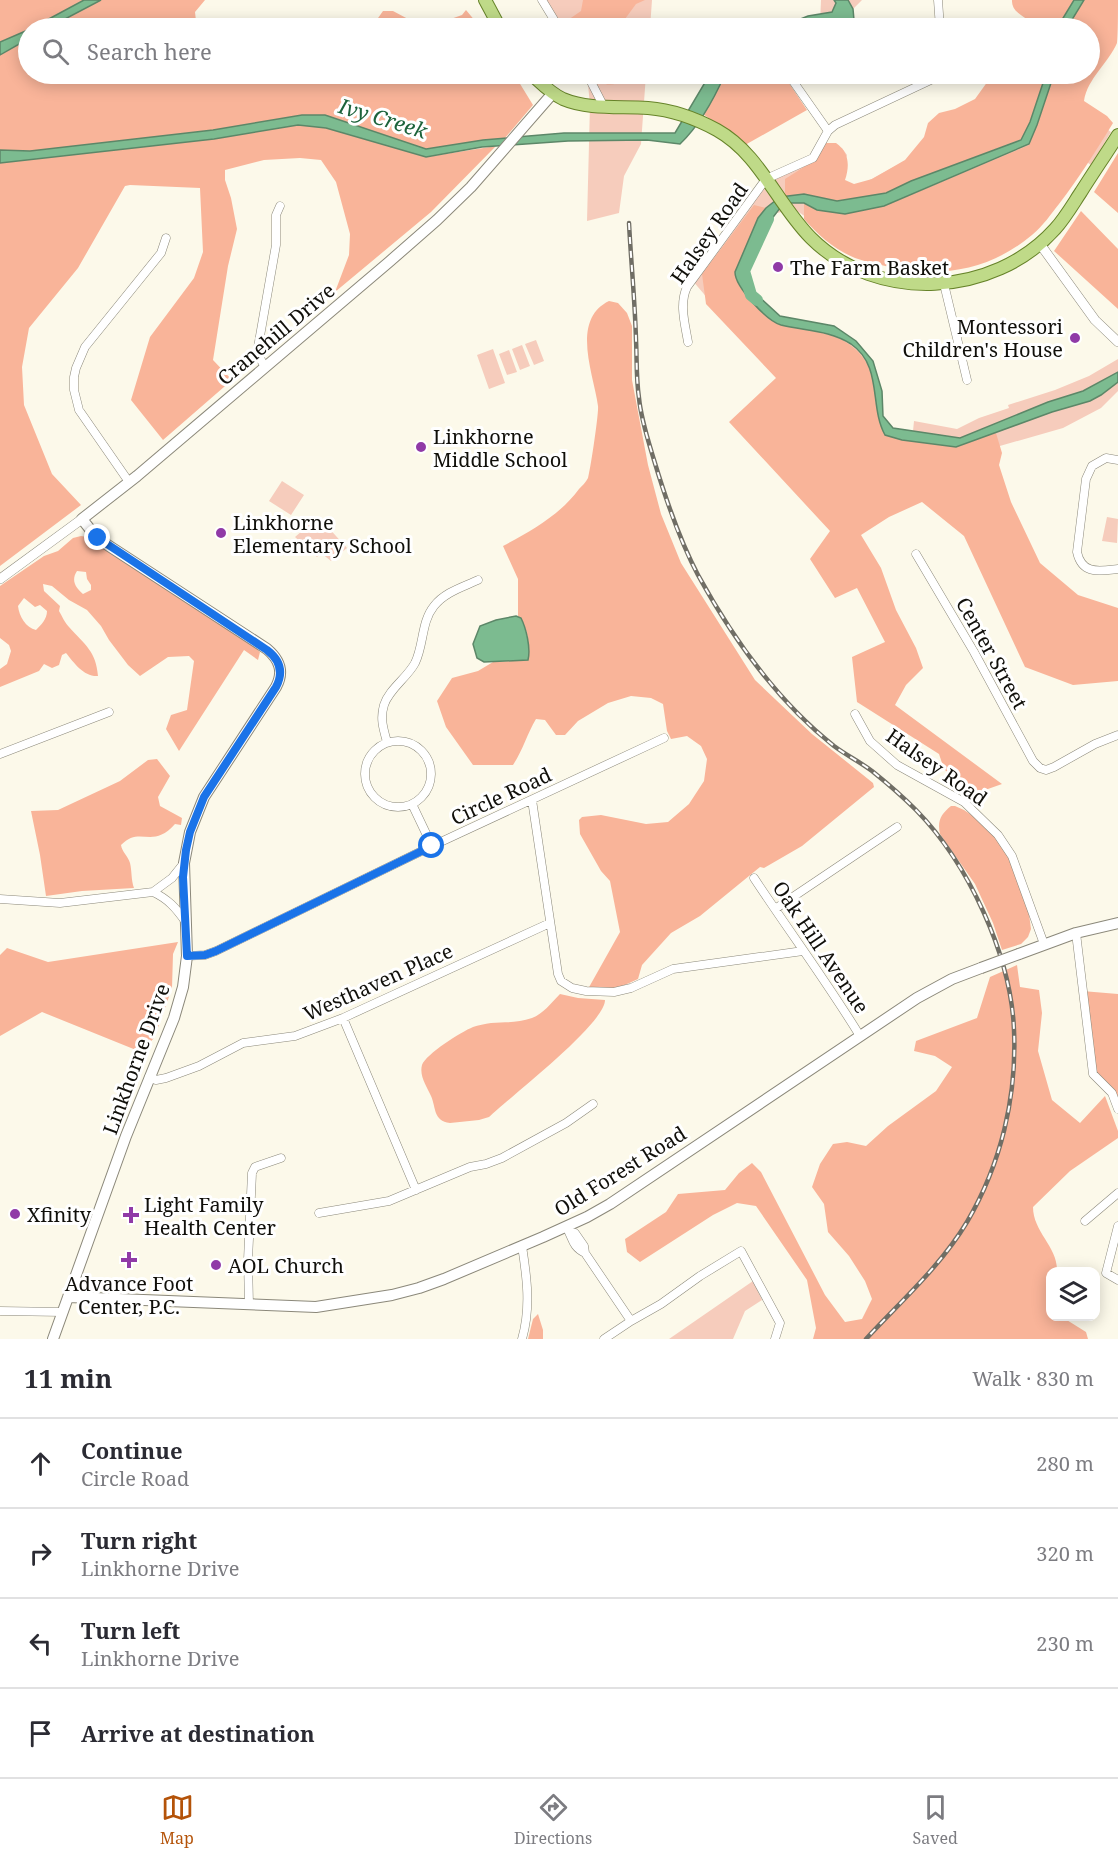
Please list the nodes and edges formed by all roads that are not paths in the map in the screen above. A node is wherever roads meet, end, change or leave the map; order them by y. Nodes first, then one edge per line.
1 (485, 0) edge
2 (938, 0) edge
3 (542, 1) edge
4 (495, 18) edge
5 (553, 18) edge
6 (939, 18) edge
7 (543, 84) edge
8 (592, 84) edge
9 (795, 84) edge
10 (922, 84) edge
11 (553, 93) junction
12 (603, 107) junction
13 (828, 131) junction
14 (1118, 135) edge
15 (767, 182) junction
16 (280, 206) dead end
17 (166, 238) dead end
18 (1040, 244) junction
19 (944, 284) junction
20 (688, 342) dead end
21 (1118, 342) edge
22 (265, 367) junction
23 (967, 380) dead end
24 (1118, 460) edge
25 (129, 483) junction
26 (82, 519) junction
27 (916, 554) dead end
28 (1118, 569) edge
29 (0, 579) edge
30 (478, 580) dead end
31 (109, 712) dead end
32 (855, 714) dead end
33 (1118, 735) edge
34 (664, 738) dead end
35 (387, 741) junction
36 (0, 754) edge
37 (532, 800) junction
38 (412, 804) junction
39 (897, 827) dead end
40 (432, 846) junction
41 (184, 863) junction
42 (754, 878) dead end
43 (153, 892) junction
44 (0, 899) edge
45 (775, 909) junction
46 (185, 921) junction
47 (550, 923) junction
48 (1118, 923) edge
49 (1076, 933) junction
50 (1044, 944) junction
51 (803, 951) junction
52 (187, 956) junction
53 (343, 1018) junction
54 (860, 1036) junction
55 (149, 1077) junction
56 (593, 1104) dead end
57 (1118, 1109) edge
58 (281, 1158) dead end
59 (416, 1190) junction
60 (1118, 1193) edge
61 (319, 1214) dead end
62 (1085, 1221) dead end
63 (1118, 1226) edge
64 (568, 1229) junction
65 (522, 1246) junction
66 (1118, 1280) edge
67 (68, 1297) junction
68 (249, 1305) junction
69 (0, 1311) edge
70 (63, 1312) junction
71 (631, 1321) junction
72 (53, 1339) edge
73 (522, 1339) edge
74 (604, 1339) edge
75 (775, 1339) edge

1 - 4 main road
2 - 6 street
3 - 5 street
7 - 11 main road
8 - 12 street
9 - 13 street
10 - 13 street
11 - 12 main road
11 - 22 main road, Cranehill Drive
12 - 15 main road
13 - 15 street
14 - 18 main road
15 - 19 main road
15 - 20 street, Halsey Road
16 - 22 street
17 - 25 street
18 - 19 main road
18 - 21 street
19 - 23 street
22 - 25 main road, Cranehill Drive
24 - 28 street
25 - 26 main road, Cranehill Drive
26 - 29 street, Cranehill Drive
26 - 41 main road, Linkhorne Drive
27 - 33 street, Center Street
30 - 35 street
31 - 36 street
32 - 50 street, Halsey Road
34 - 37 street, Circle Road
35 - 38 street
35 - 38 street
37 - 40 street, Circle Road
37 - 47 street
38 - 40 street
39 - 45 street
40 - 52 street, Circle Road
41 - 43 street
41 - 46 main road, Linkhorne Drive
42 - 45 street, Oak Hill Avenue
43 - 44 street
43 - 46 street
45 - 51 street, Oak Hill Avenue
46 - 52 main road, Linkhorne Drive
47 - 51 street
47 - 53 street, Westhaven Place
48 - 49 main road, Old Forest Road
49 - 50 main road, Old Forest Road
49 - 57 street
50 - 54 main road, Old Forest Road, bridge
51 - 54 street, Oak Hill Avenue
52 - 55 main road, Linkhorne Drive
53 - 55 street, Westhaven Place
53 - 59 street
54 - 64 main road, Old Forest Road
55 - 67 main road, Linkhorne Drive
56 - 59 street
58 - 68 street
59 - 61 street
60 - 62 street
63 - 66 street
64 - 65 main road, Old Forest Road
64 - 71 street
65 - 68 main road, Old Forest Road
65 - 73 street
67 - 68 main road, Old Forest Road
67 - 70 main road
69 - 70 street
70 - 72 main road
71 - 74 street
71 - 75 street

